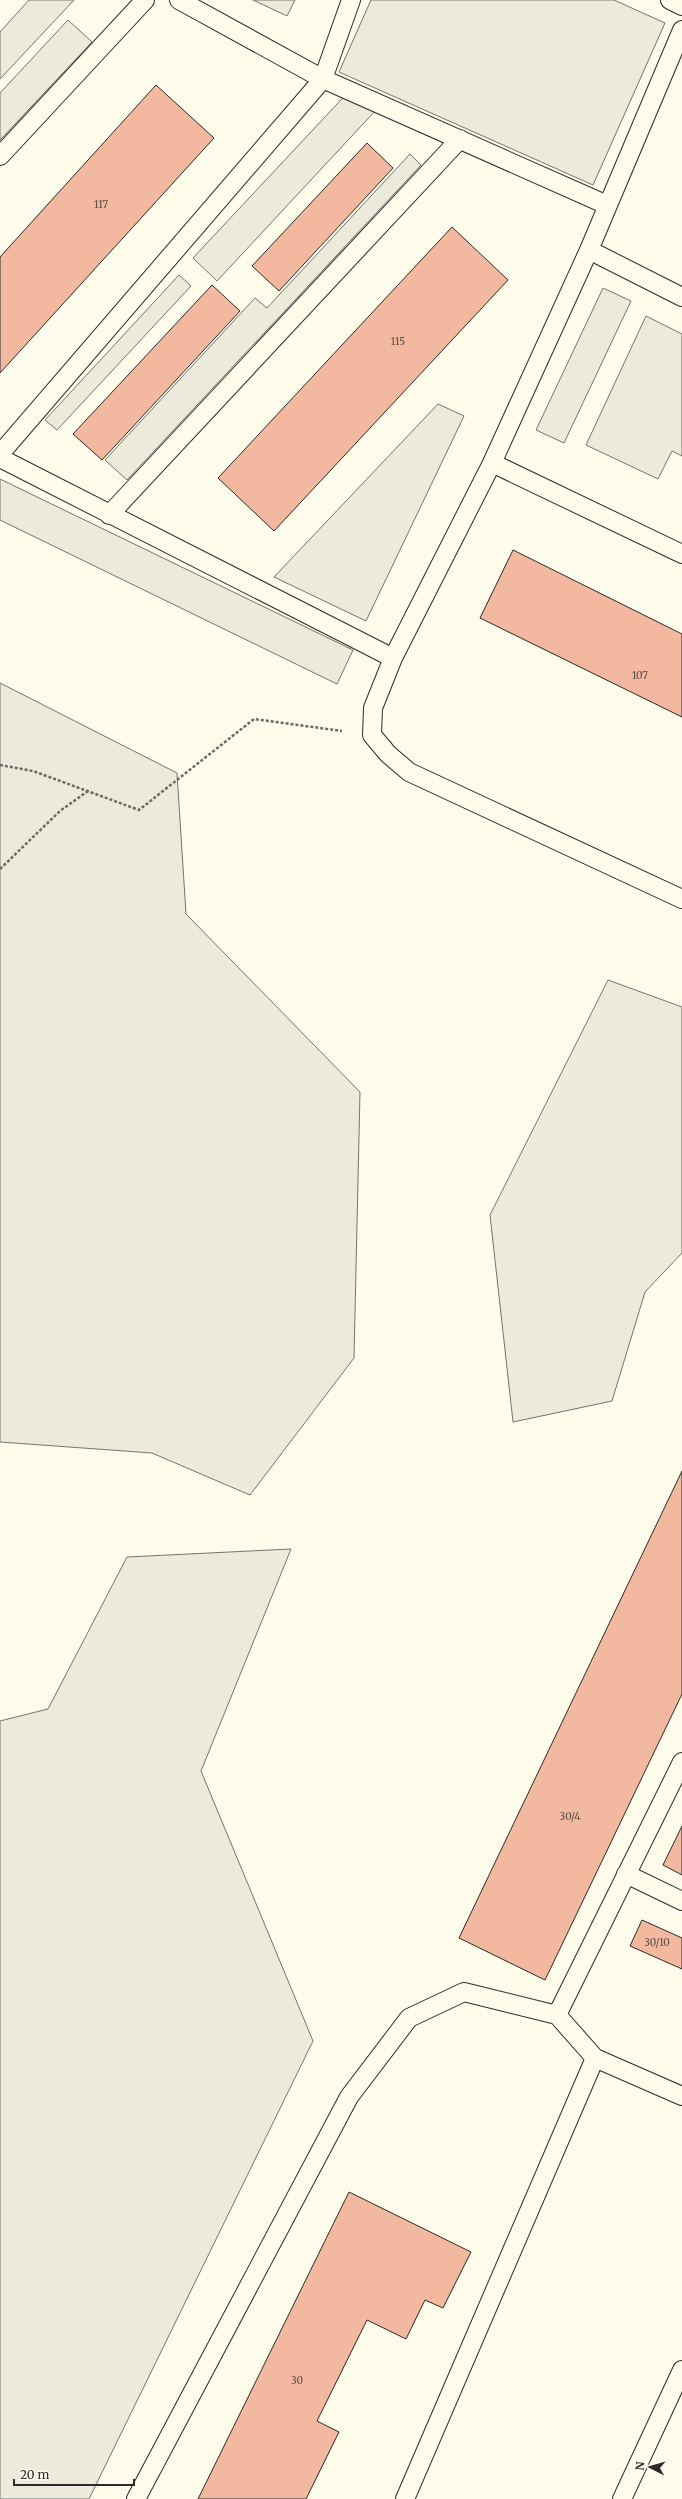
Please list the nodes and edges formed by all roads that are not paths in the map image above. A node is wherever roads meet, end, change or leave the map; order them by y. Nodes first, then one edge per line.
1 (145, 0) edge
2 (179, 0) edge
3 (351, 0) edge
4 (670, 0) edge
5 (682, 6) edge
6 (680, 41) edge
7 (322, 78) junction
8 (460, 139) junction
9 (0, 156) edge
10 (607, 205) junction
11 (589, 250) junction
12 (682, 297) edge
13 (0, 454) edge
14 (0, 458) edge
15 (492, 463) junction
16 (108, 515) junction
17 (682, 554) edge
18 (394, 658) junction
19 (682, 899) edge
20 (682, 1762) edge
21 (626, 1874) junction
22 (682, 1900) edge
23 (557, 2015) junction
24 (595, 2058) junction
25 (682, 2096) edge
26 (682, 2370) edge
27 (136, 2499) edge
28 (405, 2499) edge
29 (622, 2499) edge

1 - 9 lane
2 - 7 lane
3 - 7 lane
4 - 5 lane
6 - 10 lane
7 - 8 lane
7 - 13 lane
8 - 10 lane
8 - 16 lane
10 - 11 lane
11 - 12 lane
11 - 15 lane
14 - 16 lane
15 - 17 lane
15 - 18 lane
16 - 18 lane
18 - 19 lane
20 - 21 lane
21 - 22 lane
21 - 23 lane
23 - 24 lane
23 - 27 lane
24 - 25 lane
24 - 28 lane
26 - 29 lane

